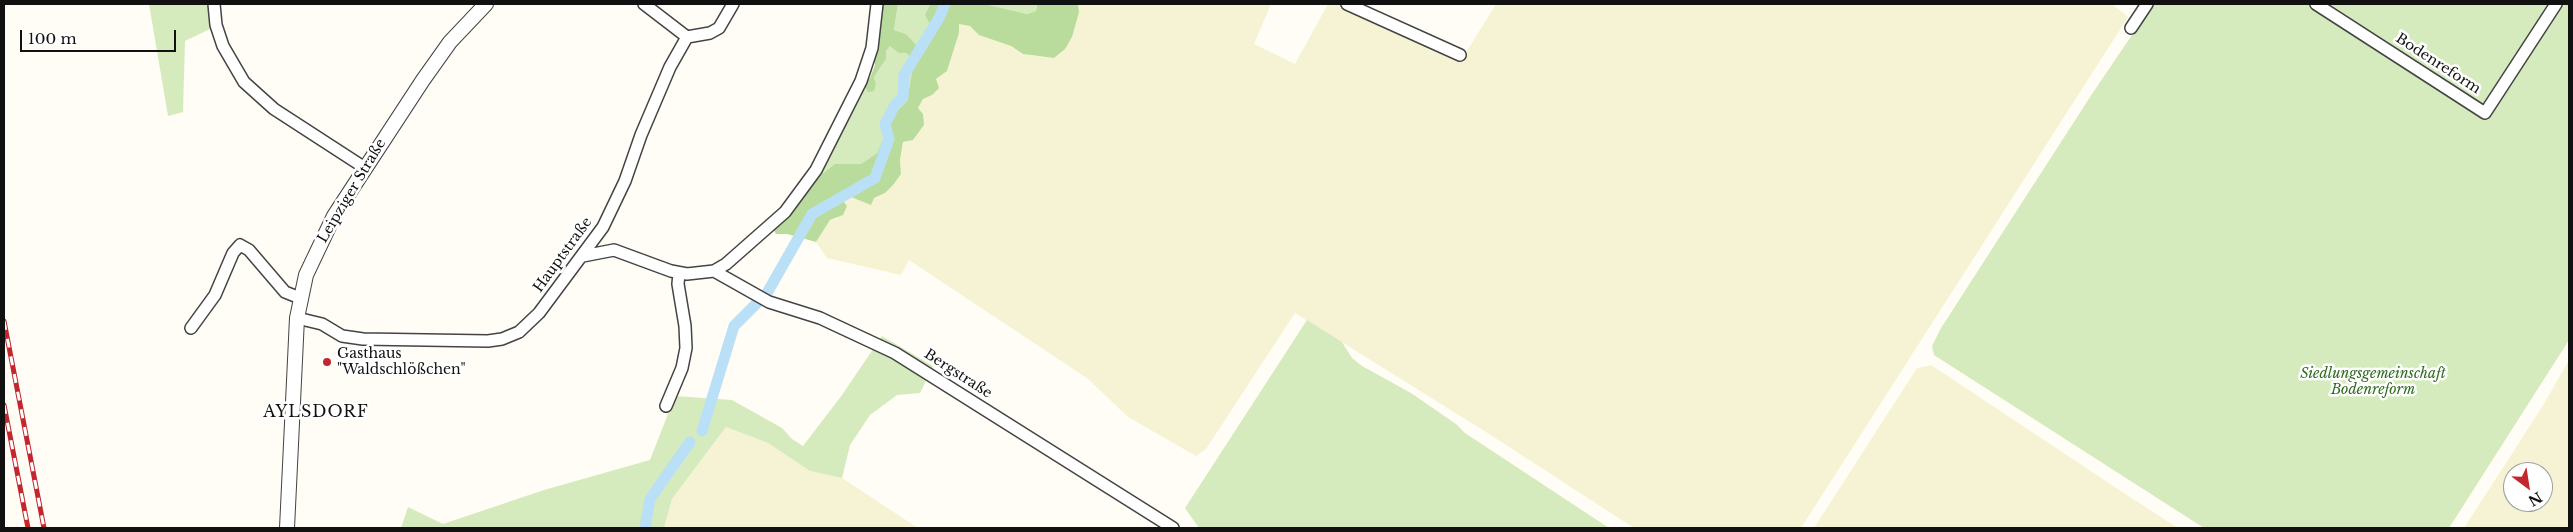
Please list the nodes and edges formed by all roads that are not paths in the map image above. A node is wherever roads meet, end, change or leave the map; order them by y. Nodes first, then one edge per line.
1 (214, 4) edge
2 (486, 4) edge
3 (644, 4) edge
4 (733, 4) edge
5 (878, 4) edge
6 (1347, 4) edge
7 (2147, 4) edge
8 (2316, 4) edge
9 (2556, 4) edge
10 (2132, 28) dead end
11 (687, 37) junction
12 (1460, 55) dead end
13 (365, 168) junction
14 (603, 227) junction
15 (614, 250) junction
16 (583, 256) junction
17 (714, 271) junction
18 (679, 273) junction
19 (300, 298) junction
20 (298, 318) junction
21 (191, 328) dead end
22 (666, 406) dead end
23 (287, 528) edge
24 (1173, 528) edge

1 - 13 street
2 - 13 street, Leipziger Straße
3 - 11 street
4 - 11 street
5 - 17 street
6 - 12 street
7 - 10 street
8 - 9 street, Bodenreform
11 - 14 street, Hauptstraße
13 - 19 street, Leipziger Straße
14 - 15 street
14 - 16 street, Hauptstraße
15 - 16 street
15 - 18 street
16 - 20 street, Hauptstraße
17 - 18 street
17 - 24 street, Bergstraße
18 - 22 street
19 - 20 street, Leipziger Straße
19 - 21 street
20 - 23 street, Leipziger Straße

